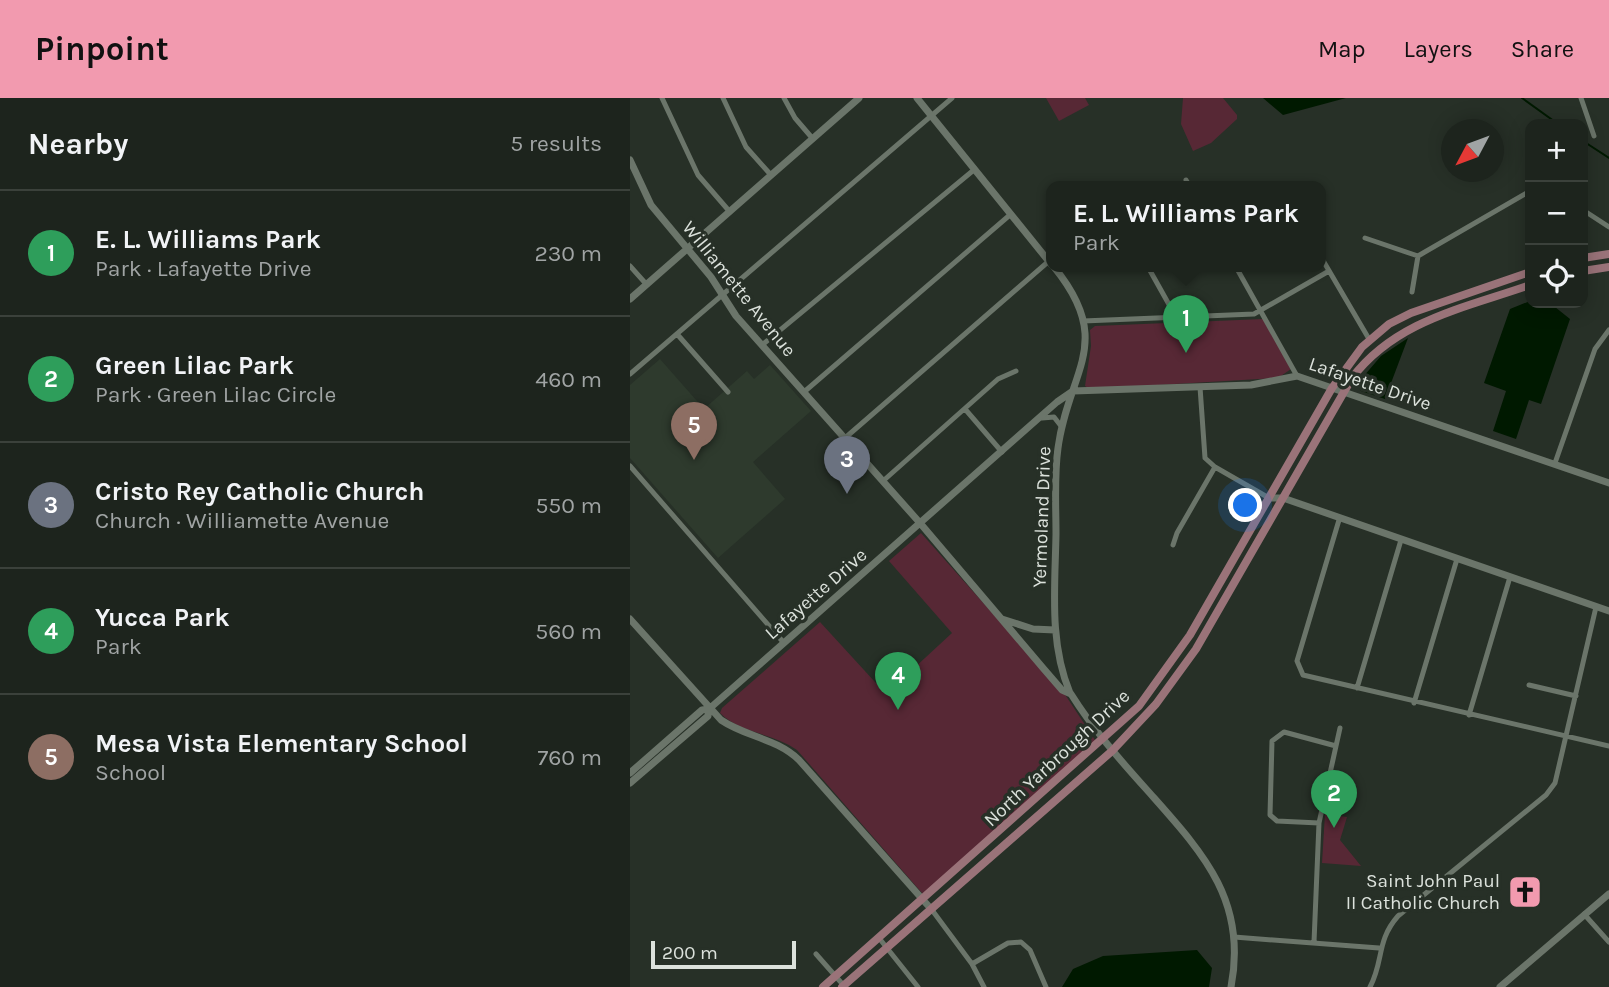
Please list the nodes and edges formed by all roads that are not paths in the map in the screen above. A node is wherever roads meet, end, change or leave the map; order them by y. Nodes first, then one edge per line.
1 (663, 98) edge
2 (723, 98) edge
3 (784, 98) edge
4 (917, 98) edge
5 (952, 98) edge
6 (1581, 98) edge
7 (855, 99) edge
8 (931, 115) junction
9 (1594, 136) dead end
10 (813, 139) junction
11 (630, 160) edge
12 (975, 169) junction
13 (771, 175) junction
14 (1525, 194) edge
15 (730, 212) junction
16 (1588, 213) edge
17 (1012, 214) junction
18 (1609, 227) edge
19 (1365, 238) dead end
20 (688, 249) junction
21 (1609, 254) edge
22 (1046, 256) edge
23 (1418, 256) junction
24 (1588, 257) edge
25 (630, 266) edge
26 (1326, 266) edge
27 (1609, 267) edge
28 (1046, 269) edge
29 (1588, 270) edge
30 (1329, 271) junction
31 (1058, 272) edge
32 (1151, 272) edge
33 (1239, 272) edge
34 (1525, 274) edge
35 (647, 285) junction
36 (1525, 287) edge
37 (1412, 292) dead end
38 (722, 293) junction
39 (630, 299) edge
40 (1262, 311) junction
41 (1176, 317) junction
42 (1083, 321) junction
43 (1609, 331) edge
44 (677, 334) junction
45 (1369, 339) junction
46 (762, 345) junction
47 (1016, 371) dead end
48 (630, 374) edge
49 (1297, 376) junction
50 (1200, 387) junction
51 (1332, 388) junction
52 (804, 391) junction
53 (1073, 391) junction
54 (728, 392) dead end
55 (1344, 392) junction
56 (965, 409) junction
57 (1039, 419) junction
58 (1062, 428) junction
59 (845, 438) junction
60 (1002, 452) junction
61 (1555, 463) junction
62 (630, 466) edge
63 (1215, 467) junction
64 (883, 481) junction
65 (1609, 483) edge
66 (1269, 498) junction
67 (1283, 498) junction
68 (1339, 520) junction
69 (920, 523) junction
70 (1401, 540) junction
71 (1173, 545) dead end
72 (1457, 559) junction
73 (1510, 577) junction
74 (1597, 607) junction
75 (1609, 611) edge
76 (1002, 618) junction
77 (630, 619) edge
78 (1055, 630) junction
79 (784, 643) junction
80 (1160, 680) junction
81 (1529, 685) dead end
82 (1170, 687) junction
83 (1357, 688) junction
84 (1071, 694) junction
85 (1576, 696) junction
86 (1414, 703) junction
87 (709, 709) junction
88 (1469, 715) junction
89 (1340, 728) dead end
90 (1567, 738) junction
91 (1103, 740) junction
92 (1336, 746) junction
93 (1609, 746) edge
94 (1112, 751) junction
95 (631, 775) edge
96 (1319, 823) junction
97 (969, 859) junction
98 (978, 869) junction
99 (1609, 894) edge
100 (922, 900) junction
101 (932, 910) junction
102 (1584, 914) junction
103 (1234, 937) junction
104 (879, 939) junction
105 (1314, 942) junction
106 (1609, 942) edge
107 (888, 948) junction
108 (1379, 948) junction
109 (816, 954) dead end
110 (972, 964) junction
111 (836, 976) junction
112 (844, 986) edge
113 (823, 987) edge
114 (918, 987) edge
115 (984, 987) edge
116 (1046, 987) edge
117 (1231, 987) edge
118 (1370, 987) edge
119 (1500, 987) edge

1 - 15 street
2 - 13 street
3 - 10 street
4 - 8 street, Yermoland Drive
5 - 8 street
6 - 9 street
7 - 10 street
8 - 12 street, Yermoland Drive
8 - 38 street
10 - 13 street
11 - 20 street, Williamette Avenue
12 - 17 street, Yermoland Drive
12 - 46 street
13 - 15 street
14 - 23 street
15 - 20 street
16 - 18 street
17 - 22 street, Yermoland Drive
17 - 52 street
19 - 23 street
20 - 35 street
20 - 38 street, Williamette Avenue
21 - 24 main road
23 - 37 street
25 - 35 street
26 - 30 street
27 - 29 main road
28 - 59 street
30 - 40 street
30 - 45 street
31 - 42 street, Yermoland Drive
32 - 41 street
33 - 40 street
34 - 45 main road, North Yarbrough Drive
35 - 39 street
36 - 55 main road, North Yarbrough Drive
38 - 44 street
38 - 46 street, Williamette Avenue
40 - 41 street
40 - 49 street
41 - 42 street
42 - 53 street, Yermoland Drive
43 - 61 street
44 - 48 street
44 - 54 street
45 - 51 main road, North Yarbrough Drive
46 - 52 street, Williamette Avenue
47 - 56 street
49 - 50 street, Lafayette Drive
49 - 51 street, Lafayette Drive
50 - 53 street, Lafayette Drive
50 - 63 street
51 - 55 street, Lafayette Drive
51 - 66 main road, North Yarbrough Drive
52 - 59 street, Williamette Avenue
53 - 57 street, Lafayette Drive
53 - 58 street, Yermoland Drive
55 - 61 street, Lafayette Drive
55 - 67 main road, North Yarbrough Drive
56 - 60 street
56 - 64 street
57 - 58 street
57 - 60 street, Lafayette Drive
58 - 78 street, Yermoland Drive
59 - 64 street, Williamette Avenue
60 - 69 street, Lafayette Drive
61 - 65 street, Lafayette Drive
62 - 79 street
63 - 66 street
63 - 71 street
64 - 69 street, Williamette Avenue
66 - 67 street
66 - 80 main road, North Yarbrough Drive
67 - 68 street
67 - 82 main road, North Yarbrough Drive
68 - 70 street
68 - 83 street
69 - 76 street, Williamette Avenue
69 - 79 street, Lafayette Drive
70 - 72 street
70 - 83 street
72 - 73 street
72 - 86 street
73 - 74 street
73 - 88 street
74 - 75 street
74 - 85 street
76 - 78 street
76 - 84 street, Williamette Avenue
77 - 87 street
78 - 84 street, Yermoland Drive
79 - 87 street, Lafayette Drive
80 - 82 main road
80 - 91 main road, North Yarbrough Drive
81 - 85 street
82 - 94 main road, North Yarbrough Drive
83 - 86 street
84 - 91 street, Williamette Avenue
85 - 90 street
86 - 88 street
87 - 95 street, Lafayette Drive
87 - 100 street
88 - 90 street
89 - 92 street
90 - 93 street
90 - 108 street
91 - 94 street, Williamette Avenue
91 - 97 main road, North Yarbrough Drive
92 - 96 street
92 - 96 street
94 - 98 main road, North Yarbrough Drive
94 - 103 street, Williamette Avenue
96 - 105 street
97 - 98 main road
97 - 100 main road, North Yarbrough Drive
98 - 101 main road, North Yarbrough Drive
99 - 102 street
100 - 101 street
100 - 104 main road, North Yarbrough Drive
101 - 107 main road, North Yarbrough Drive
101 - 110 street
102 - 106 street
102 - 119 street
103 - 105 street
103 - 117 street, Williamette Avenue
104 - 107 street
104 - 111 main road, North Yarbrough Drive
105 - 108 street
107 - 112 main road, North Yarbrough Drive
107 - 114 street
108 - 118 street
109 - 111 street
110 - 115 street
110 - 116 street
111 - 112 street
111 - 113 main road, North Yarbrough Drive

